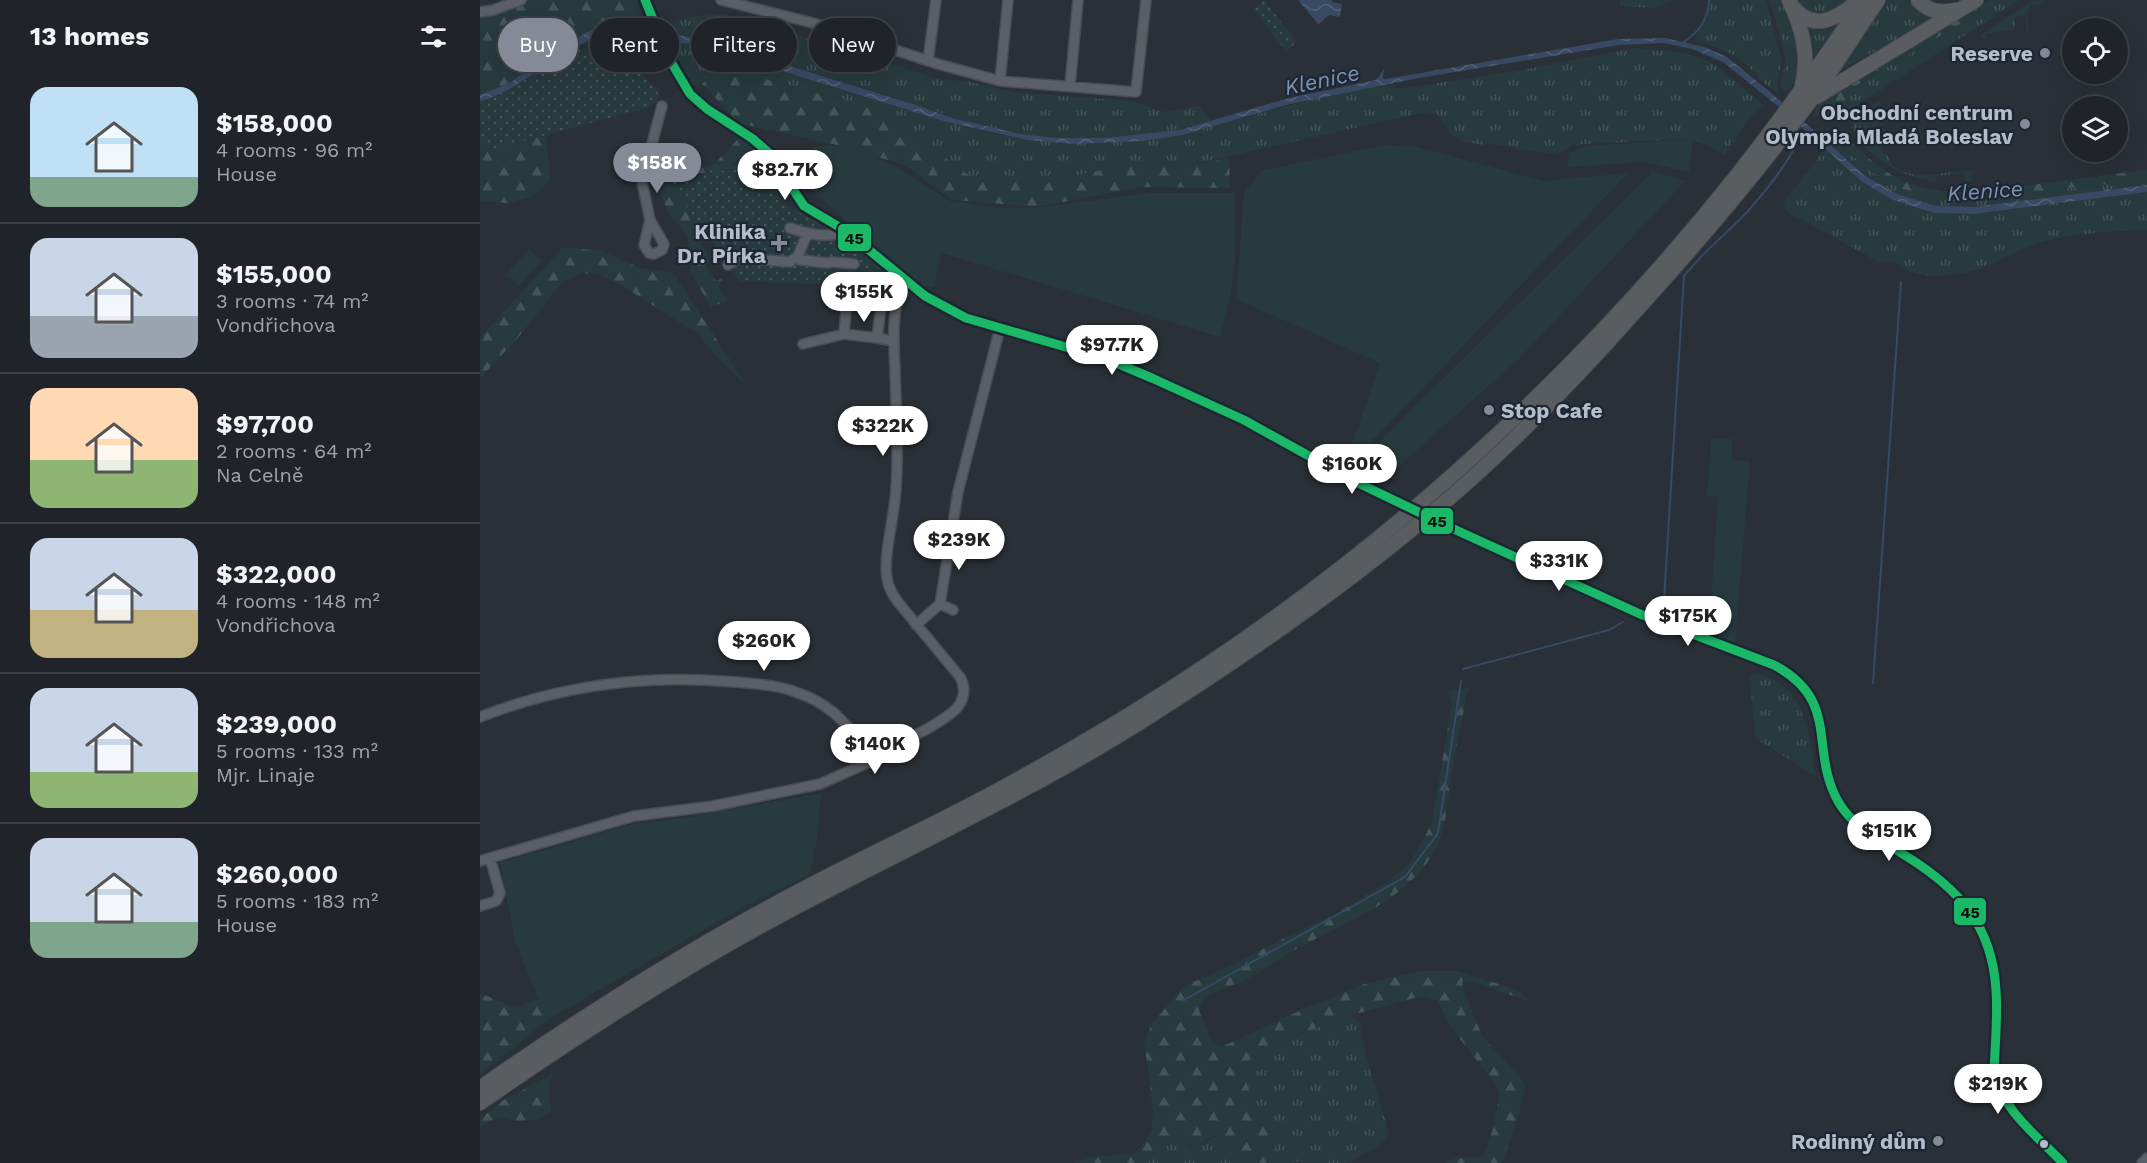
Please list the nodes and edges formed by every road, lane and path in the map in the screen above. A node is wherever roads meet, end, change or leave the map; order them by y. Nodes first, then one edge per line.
1 (521, 0) edge
2 (721, 0) edge
3 (936, 0) edge
4 (1008, 0) edge
5 (1078, 0) edge
6 (1146, 0) edge
7 (1862, 0) edge
8 (1878, 0) edge
9 (1918, 0) edge
10 (1976, 0) edge
11 (648, 1) edge
12 (1790, 3) edge
13 (1961, 9) junction
14 (480, 12) edge
15 (928, 61) junction
16 (1000, 81) junction
17 (1070, 86) junction
18 (1804, 97) junction
19 (662, 106) dead end
20 (1777, 133) junction
21 (650, 220) dead end
22 (790, 228) dead end
23 (846, 231) junction
24 (807, 234) junction
25 (798, 256) junction
26 (854, 264) dead end
27 (728, 265) dead end
28 (906, 280) junction
29 (848, 288) dead end
30 (846, 311) dead end
31 (1000, 328) junction
32 (844, 334) junction
33 (877, 338) junction
34 (893, 341) junction
35 (803, 344) dead end
36 (940, 604) junction
37 (953, 610) dead end
38 (916, 625) junction
39 (480, 717) edge
40 (882, 747) junction
41 (490, 858) junction
42 (480, 861) edge
43 (480, 906) edge
44 (480, 1088) edge
45 (480, 1102) edge
46 (2147, 1158) edge
47 (2062, 1163) edge
48 (2142, 1163) edge

1 - 14 street
2 - 15 street
3 - 15 street
4 - 16 street
5 - 17 street
6 - 17 street
7 - 12 highway
7 - 18 highway
8 - 18 highway
9 - 13 highway
10 - 13 highway
11 - 23 street
12 - 18 highway
13 - 18 highway
15 - 16 street
16 - 17 street
18 - 20 highway
19 - 21 street
20 - 44 highway
20 - 45 highway
22 - 24 street
23 - 24 street
23 - 28 street
24 - 25 street
25 - 26 street
25 - 27 street
28 - 31 street
28 - 34 street
29 - 33 street
30 - 32 street
31 - 36 street
31 - 47 street, bridge
32 - 33 street
32 - 35 street
33 - 34 street
34 - 38 street
36 - 37 street
36 - 38 street
38 - 40 street
39 - 40 street
40 - 41 street
41 - 42 street
41 - 43 street
46 - 48 street

